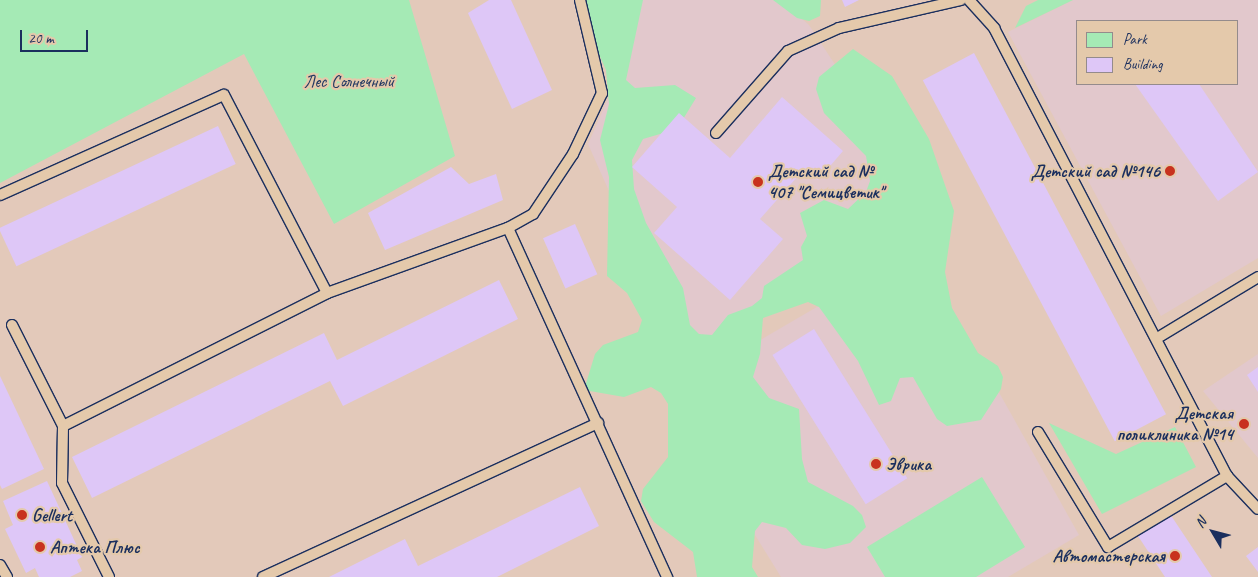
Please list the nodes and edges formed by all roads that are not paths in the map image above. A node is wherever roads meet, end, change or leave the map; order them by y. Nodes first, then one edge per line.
1 (580, 0) edge
2 (961, 0) edge
3 (968, 0) edge
4 (716, 133) dead end
5 (0, 195) edge
6 (508, 228) junction
7 (1258, 277) edge
8 (327, 293) junction
9 (12, 324) dead end
10 (1159, 337) junction
11 (598, 423) junction
12 (63, 426) junction
13 (1038, 432) dead end
14 (1228, 476) junction
15 (1258, 509) edge
16 (0, 565) edge
17 (7, 577) edge
18 (110, 577) edge
19 (263, 577) edge
20 (667, 577) edge

1 - 6 lane
2 - 4 lane
3 - 10 lane
5 - 8 lane
6 - 8 lane
6 - 11 lane
7 - 10 lane
8 - 12 lane
9 - 12 lane
10 - 14 lane
11 - 19 lane
11 - 20 lane
12 - 18 lane
13 - 14 lane
14 - 15 lane
16 - 17 lane

